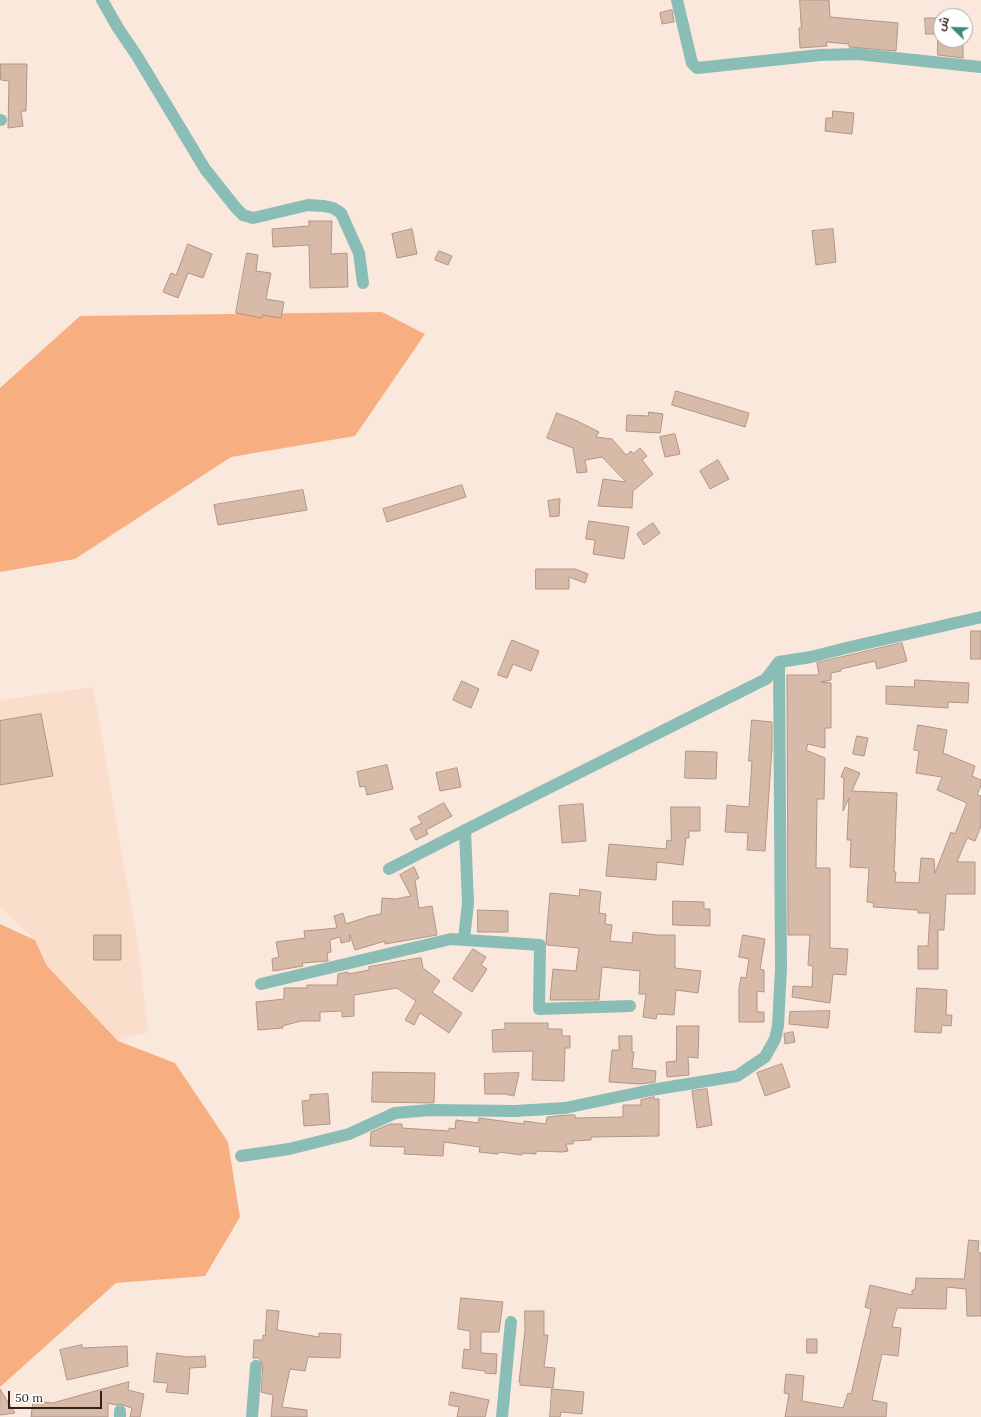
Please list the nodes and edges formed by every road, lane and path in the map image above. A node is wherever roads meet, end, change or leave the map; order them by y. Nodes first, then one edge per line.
1 (102, 0) edge
2 (677, 0) edge
3 (981, 67) edge
4 (363, 283) dead end
5 (981, 616) edge
6 (779, 662) junction
7 (465, 830) junction
8 (389, 869) dead end
9 (464, 938) junction
10 (260, 984) dead end
11 (630, 1006) dead end
12 (241, 1156) dead end
13 (511, 1322) dead end
14 (256, 1366) dead end
15 (252, 1417) edge
16 (502, 1417) edge

1 - 4 street
2 - 3 street
5 - 6 street
6 - 7 street
6 - 12 street
7 - 8 street
7 - 9 street
9 - 10 street
9 - 11 street
13 - 16 street
14 - 15 street

